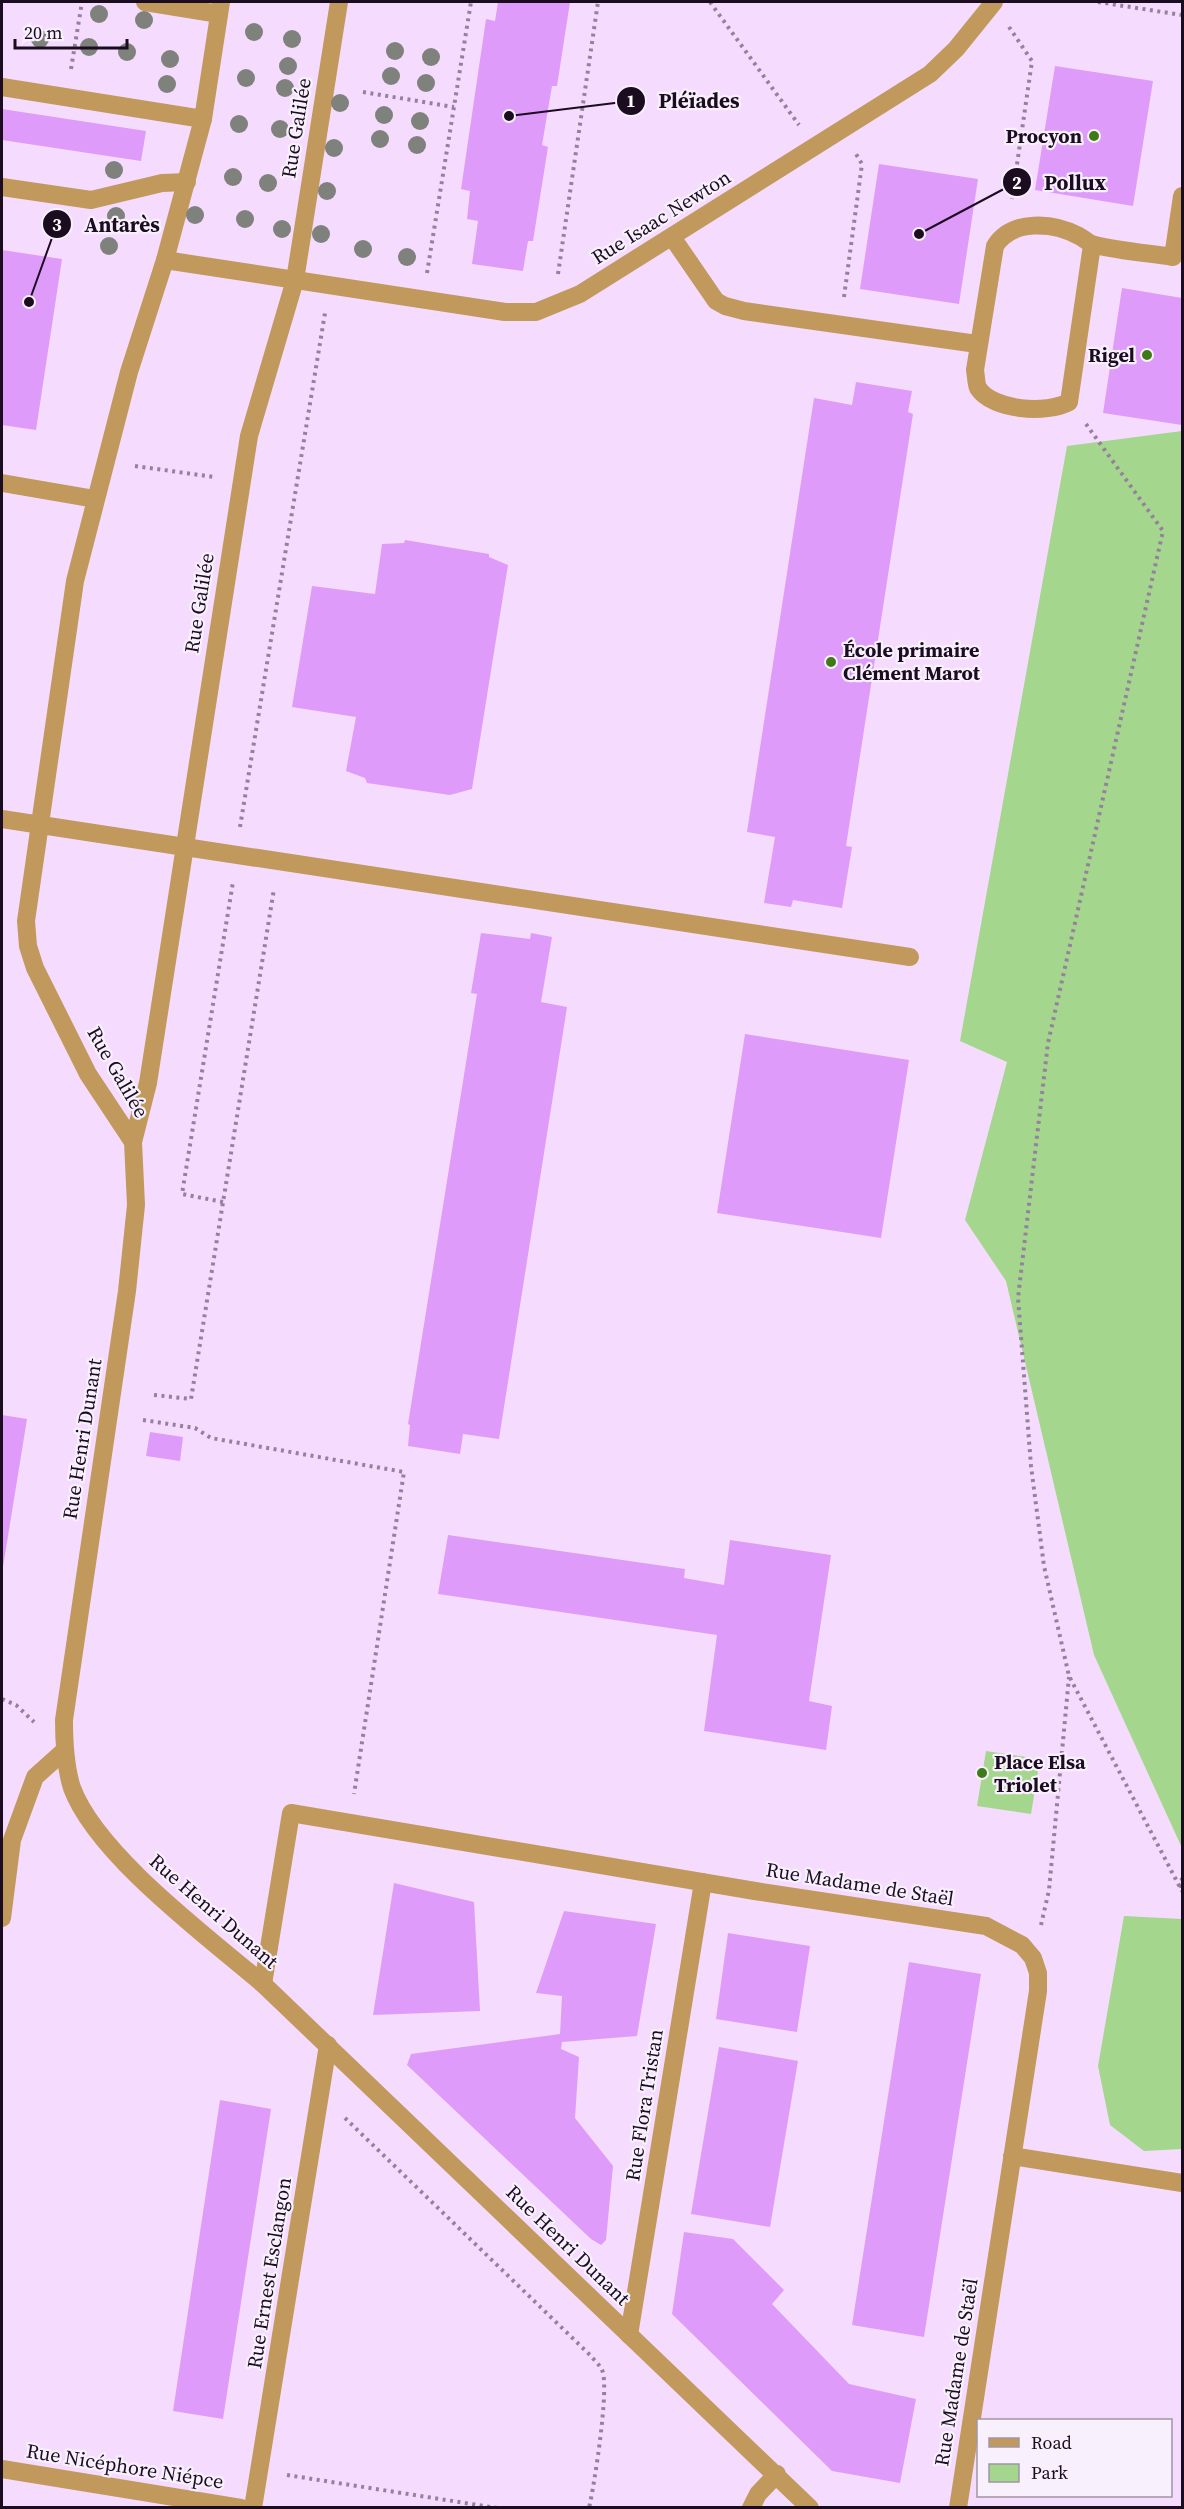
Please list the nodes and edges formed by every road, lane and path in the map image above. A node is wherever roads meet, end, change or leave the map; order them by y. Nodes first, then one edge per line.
1 (82, 2) edge
2 (145, 2) edge
3 (339, 2) edge
4 (471, 2) edge
5 (598, 2) edge
6 (710, 2) edge
7 (1098, 2) edge
8 (994, 3) edge
9 (220, 8) edge
10 (1182, 15) edge
11 (2, 87) edge
12 (363, 92) dead end
13 (67, 97) junction
14 (454, 107) junction
15 (203, 119) junction
16 (842, 130) junction
17 (814, 148) junction
18 (187, 182) junction
19 (2, 187) edge
20 (1182, 196) edge
21 (1011, 230) junction
22 (672, 237) junction
23 (1092, 245) junction
24 (165, 260) junction
25 (295, 280) junction
26 (330, 286) junction
27 (423, 300) junction
28 (553, 306) junction
29 (840, 325) junction
30 (978, 344) junction
31 (1069, 402) junction
32 (105, 462) junction
33 (241, 480) junction
34 (2, 483) edge
35 (95, 499) junction
36 (2, 819) edge
37 (39, 825) junction
38 (185, 847) junction
39 (236, 855) junction
40 (278, 861) junction
41 (910, 957) dead end
42 (133, 1142) junction
43 (223, 1202) junction
44 (154, 1395) dead end
45 (143, 1420) dead end
46 (1069, 1676) junction
47 (64, 1751) junction
48 (350, 1823) junction
49 (1182, 1878) edge
50 (703, 1882) junction
51 (1182, 1890) edge
52 (2, 1918) edge
53 (1033, 1958) junction
54 (263, 1984) junction
55 (328, 2045) junction
56 (320, 2094) junction
57 (1012, 2156) junction
58 (1182, 2183) edge
59 (629, 2334) junction
60 (2, 2469) edge
61 (260, 2470) junction
62 (777, 2474) junction
63 (235, 2507) edge
64 (253, 2508) edge
65 (497, 2508) edge
66 (589, 2508) edge
67 (751, 2508) edge
68 (810, 2508) edge
69 (957, 2508) edge

1 - 13 path
2 - 9 street
3 - 25 street, Rue Galilée
4 - 14 path
5 - 28 path
6 - 17 path
7 - 10 path
8 - 16 street, Rue Isaac Newton
8 - 21 path
9 - 15 street, Rue Galilée
11 - 13 street
12 - 14 path
13 - 15 street
14 - 27 path
15 - 18 street, Rue Galilée
16 - 17 street, Rue Isaac Newton
16 - 29 path
17 - 22 street, Rue Isaac Newton
18 - 19 street
18 - 24 street, Rue Galilée
20 - 23 street
21 - 23 street
21 - 30 street
22 - 28 street, Rue Isaac Newton
22 - 29 street
23 - 31 street
24 - 25 street, Rue Isaac Newton
24 - 32 street, Rue Galilée
25 - 26 street, Rue Isaac Newton
25 - 33 street, Rue Galilée
26 - 27 street, Rue Isaac Newton
26 - 39 path
27 - 28 street, Rue Isaac Newton
29 - 30 street
30 - 31 street
31 - 46 path
32 - 33 path
32 - 35 street, Rue Galilée
33 - 38 street, Rue Galilée
34 - 35 street
35 - 37 street, Rue Galilée
36 - 37 street
37 - 38 street
37 - 42 street, Rue Galilée
38 - 39 street
38 - 42 street, Rue Galilée
39 - 40 street
39 - 43 path
40 - 41 street
40 - 43 path
42 - 47 street, Rue Henri Dunant
43 - 44 path
45 - 48 path
46 - 51 path
46 - 53 path
47 - 52 street
47 - 54 street, Rue Henri Dunant
48 - 50 street, Rue Madame de Staël
48 - 54 street, Rue Madame de Staël
49 - 51 path
50 - 53 street, Rue Madame de Staël
50 - 59 street, Rue Flora Tristan
53 - 57 street, Rue Madame de Staël
54 - 55 street, Rue Henri Dunant
55 - 56 street, Rue Ernest Esclangon
55 - 59 street, Rue Henri Dunant
56 - 61 street, Rue Ernest Esclangon
56 - 66 path
57 - 58 street
57 - 69 street, Rue Madame de Staël
59 - 62 street, Rue Henri Dunant
60 - 63 street, Rue Nicéphore Niépce
61 - 64 street, Rue Ernest Esclangon
61 - 65 path
62 - 67 street
62 - 68 street, Rue Henri Dunant

